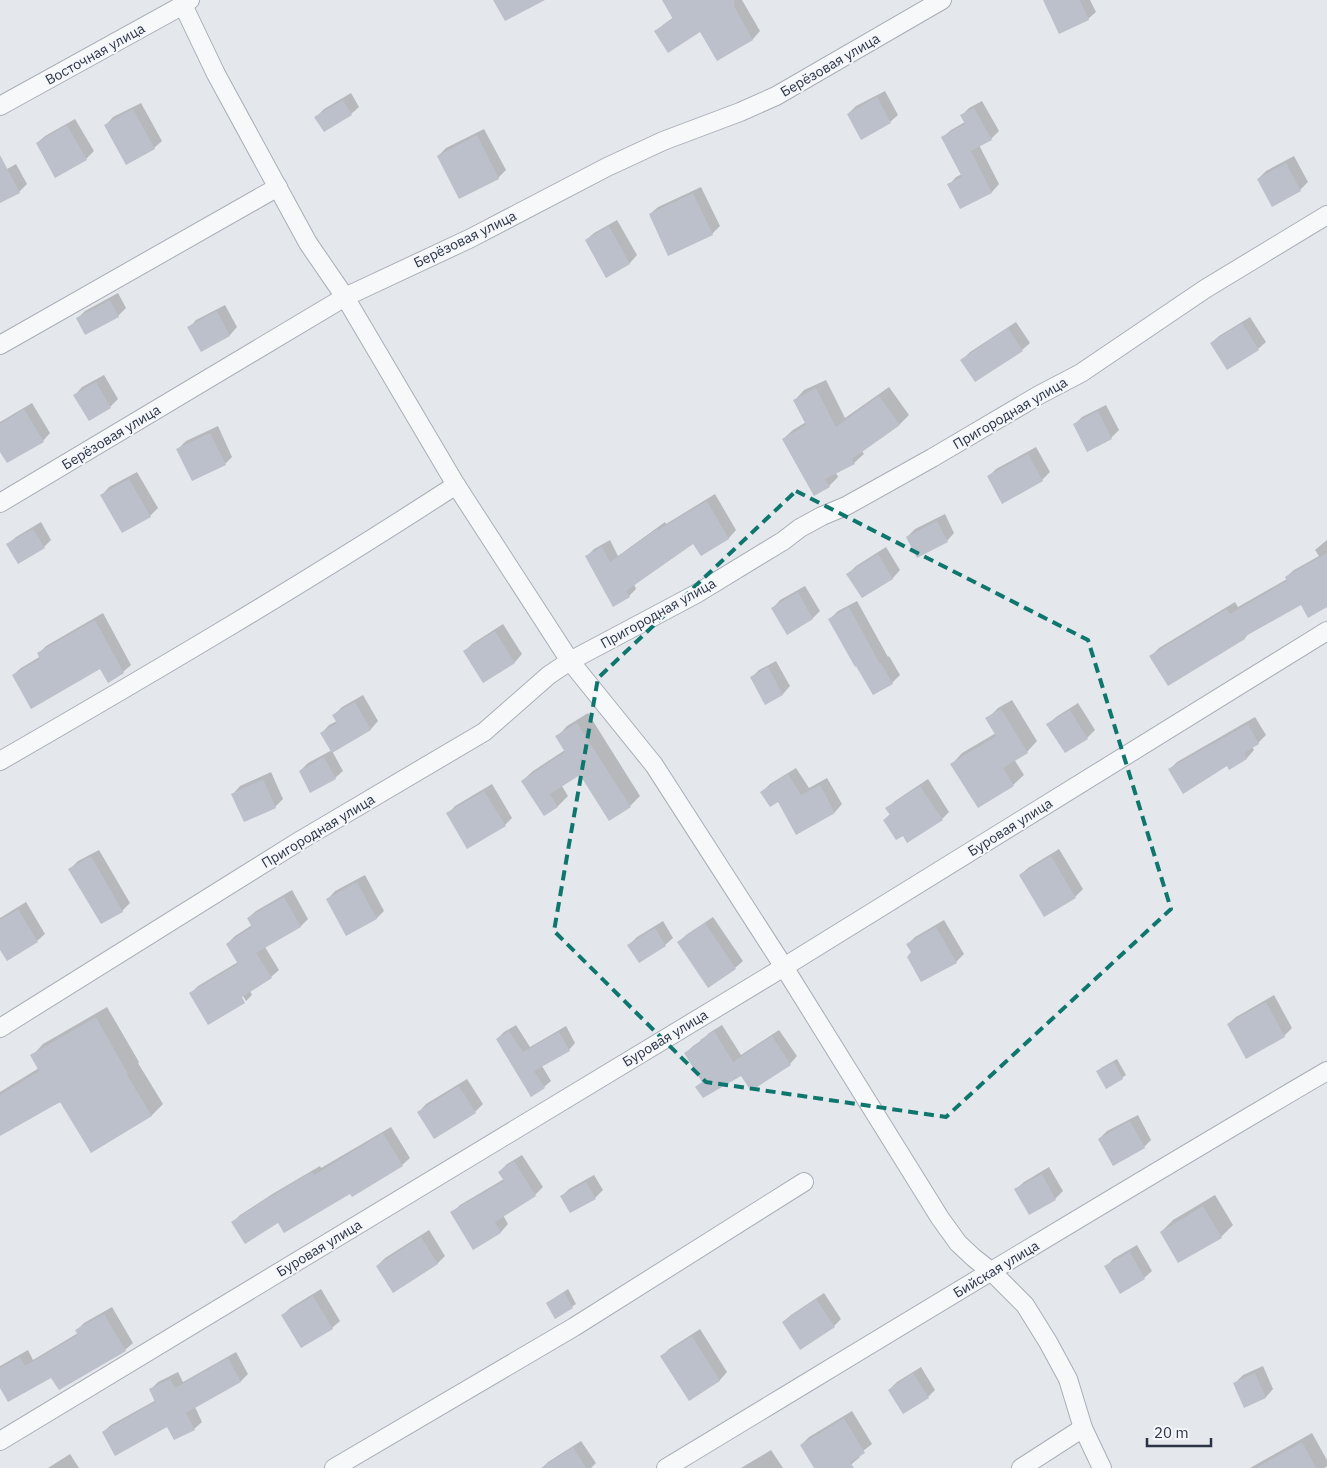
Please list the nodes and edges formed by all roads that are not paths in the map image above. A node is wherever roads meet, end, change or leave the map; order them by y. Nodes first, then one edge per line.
1 (942, 0) edge
2 (187, 3) edge
3 (0, 106) edge
4 (278, 187) junction
5 (1327, 215) edge
6 (345, 297) junction
7 (0, 346) edge
8 (456, 485) junction
9 (0, 503) edge
10 (1327, 631) edge
11 (570, 661) junction
12 (0, 761) edge
13 (784, 966) junction
14 (0, 1028) edge
15 (1327, 1071) edge
16 (804, 1182) dead end
17 (992, 1272) junction
18 (1083, 1428) junction
19 (0, 1440) edge
20 (334, 1468) edge
21 (666, 1468) edge
22 (1021, 1468) edge
23 (1102, 1468) edge

1 - 6 street, Берёзовая улица
2 - 3 street, Восточная улица
2 - 4 street
4 - 6 street
4 - 7 street
5 - 11 street, Пригородная улица
6 - 8 street
6 - 9 street, Берёзовая улица
8 - 11 street
8 - 12 street
10 - 13 street, Буровая улица
11 - 13 street
11 - 14 street, Пригородная улица
13 - 17 street
13 - 19 street, Буровая улица
15 - 17 street, Бийская улица
16 - 20 street
17 - 18 street
17 - 21 street, Бийская улица
18 - 22 street
18 - 23 street

